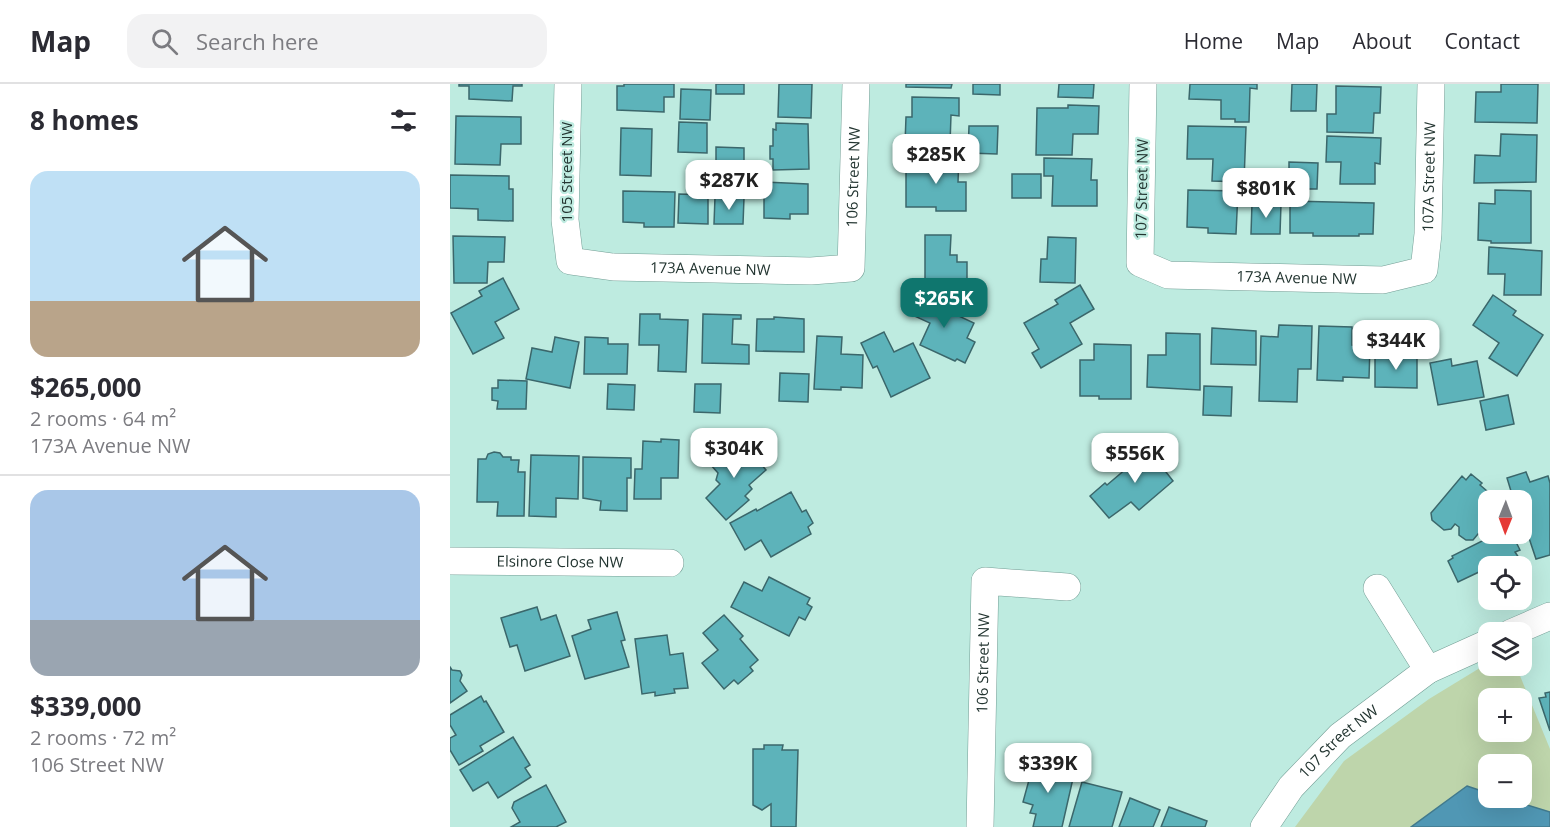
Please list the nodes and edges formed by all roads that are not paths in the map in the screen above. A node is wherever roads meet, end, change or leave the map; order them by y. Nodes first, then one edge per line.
1 (568, 84) edge
2 (856, 84) edge
3 (1143, 84) edge
4 (1431, 84) edge
5 (570, 261) joint
6 (851, 268) joint
7 (1424, 270) joint
8 (1168, 275) joint
9 (450, 561) edge
10 (670, 562) dead end
11 (1067, 587) dead end
12 (1377, 588) dead end
13 (1550, 616) edge
14 (1532, 624) edge
15 (1478, 648) edge
16 (1428, 670) junction
17 (980, 827) edge
18 (1264, 827) edge

1 - 5 street, 105 Street NW
2 - 6 street, 106 Street NW
3 - 8 street, 107 Street NW
4 - 7 street, 107A Street NW
5 - 6 street, 173A Avenue NW
7 - 8 street, 173A Avenue NW
9 - 10 street, Elsinore Close NW
11 - 17 street, 106 Street NW
12 - 16 street
13 - 14 street
15 - 16 street, 107 Street NW
16 - 18 street, 107 Street NW

